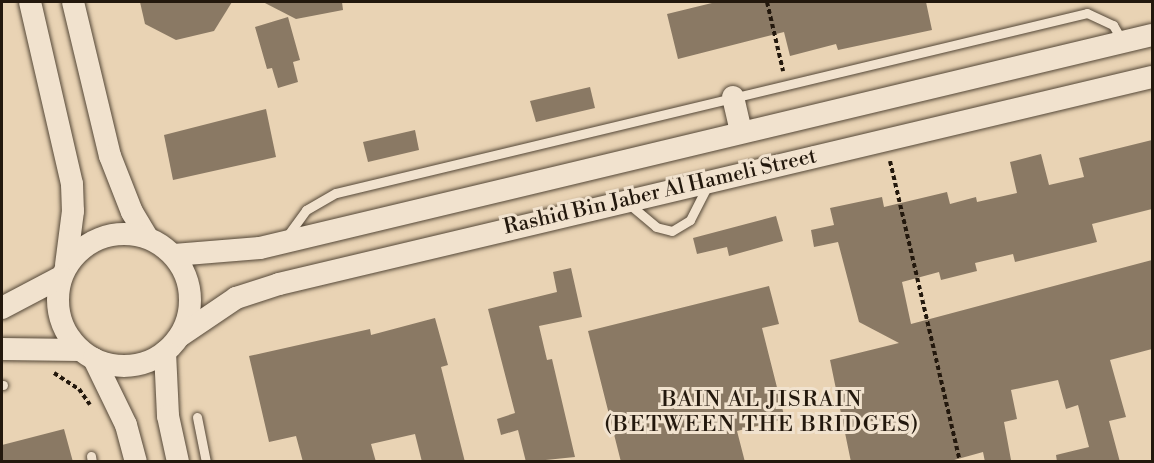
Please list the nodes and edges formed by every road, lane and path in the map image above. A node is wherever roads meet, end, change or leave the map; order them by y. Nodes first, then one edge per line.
1 (30, 2) edge
2 (73, 2) edge
3 (767, 2) edge
4 (1152, 34) edge
5 (1123, 42) junction
6 (1152, 77) edge
7 (786, 84) junction
8 (733, 97) junction
9 (741, 132) junction
10 (885, 140) junction
11 (709, 181) junction
12 (625, 201) junction
13 (147, 237) junction
14 (282, 242) junction
15 (174, 255) junction
16 (63, 271) junction
17 (2, 308) edge
18 (180, 336) junction
19 (2, 349) edge
20 (165, 352) junction
21 (87, 354) junction
22 (197, 417) dead end
23 (136, 462) edge
24 (178, 462) edge
25 (206, 462) edge
26 (960, 462) edge

1 - 16 street
2 - 13 street
3 - 7 path
4 - 5 street, Rashid Bin Jaber Al Hameli Street
5 - 7 lane
5 - 9 street, Rashid Bin Jaber Al Hameli Street
6 - 10 street, Rashid Bin Jaber Al Hameli Street
7 - 8 lane
8 - 9 street
8 - 14 lane
9 - 14 street, Rashid Bin Jaber Al Hameli Street
10 - 11 street, Rashid Bin Jaber Al Hameli Street
10 - 26 path
11 - 12 street, Rashid Bin Jaber Al Hameli Street
11 - 12 lane
12 - 18 street, Rashid Bin Jaber Al Hameli Street
13 - 15 street
13 - 16 street
14 - 15 street, Rashid Bin Jaber Al Hameli Street
15 - 18 street
16 - 17 street
16 - 21 street
18 - 20 street
19 - 21 street
20 - 21 street
20 - 24 street
21 - 23 street
22 - 25 lane

